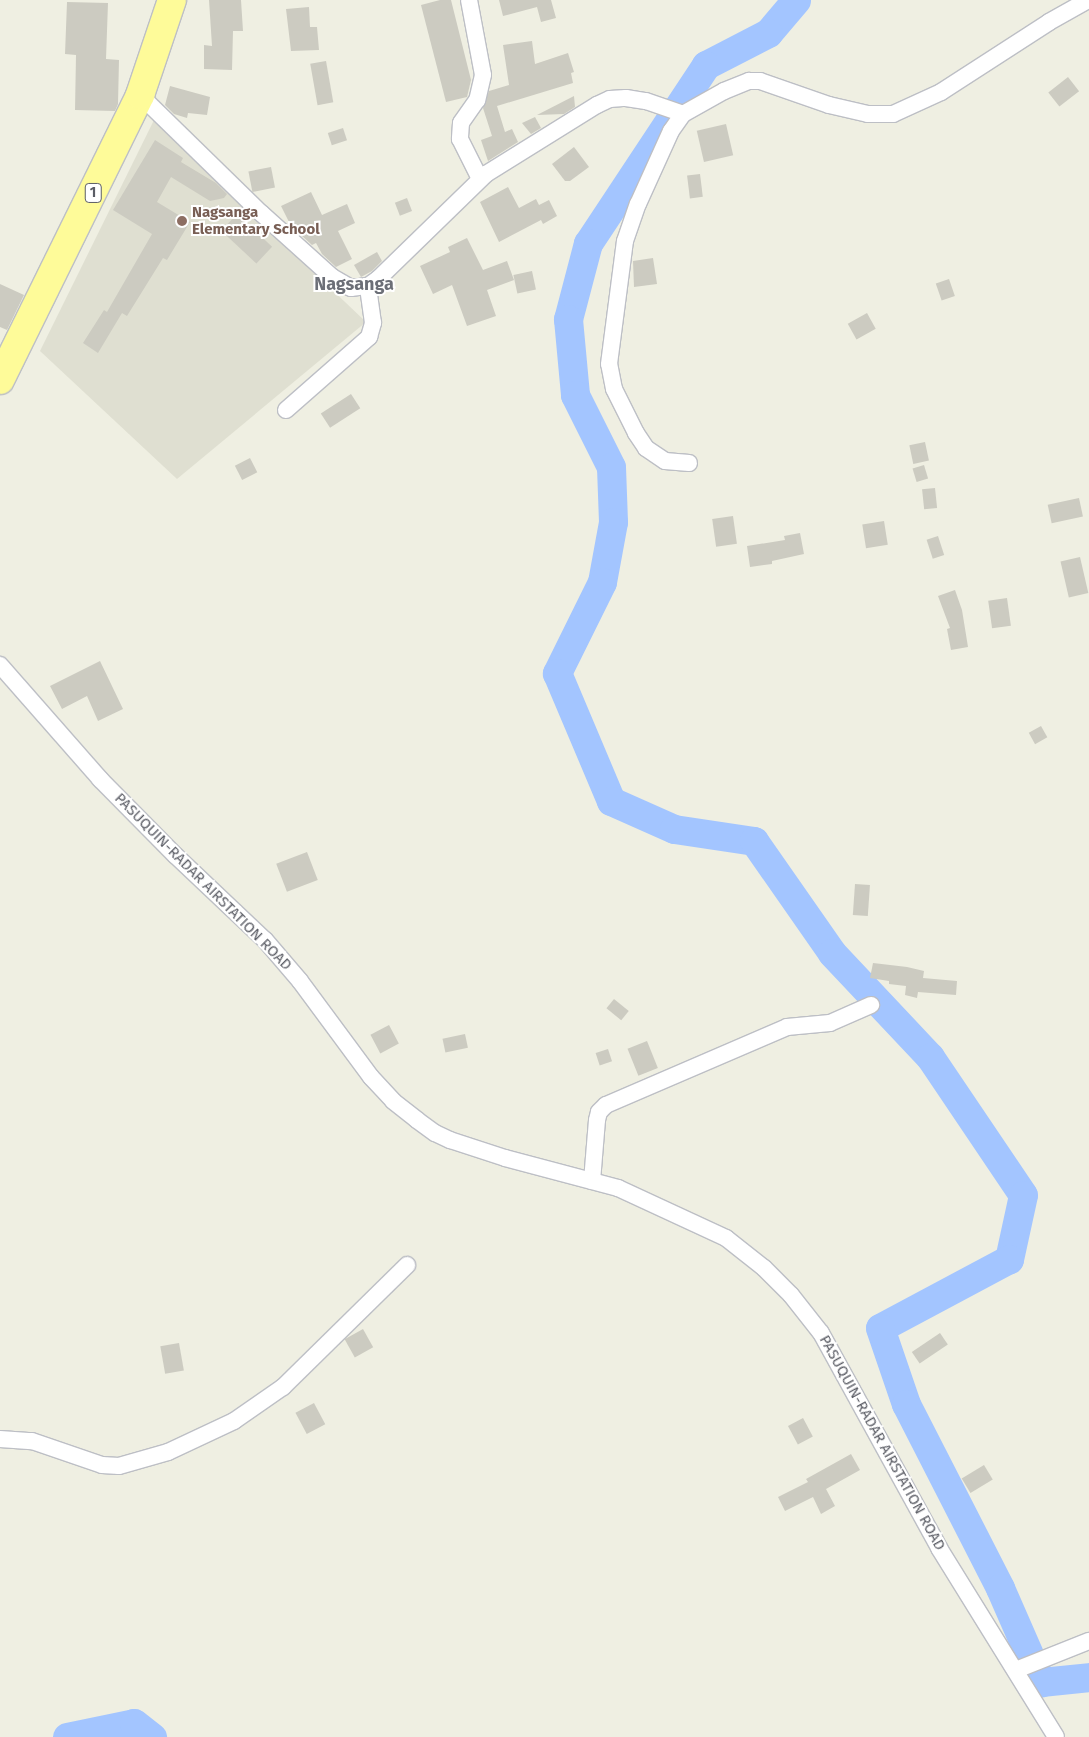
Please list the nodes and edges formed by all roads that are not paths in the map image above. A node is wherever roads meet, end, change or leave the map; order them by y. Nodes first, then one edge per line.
1 (172, 0) edge
2 (469, 0) edge
3 (1088, 0) edge
4 (140, 95) junction
5 (683, 114) junction
6 (480, 179) junction
7 (368, 286) junction
8 (0, 380) edge
9 (286, 410) dead end
10 (689, 463) dead end
11 (0, 665) edge
12 (871, 1005) dead end
13 (592, 1181) junction
14 (407, 1265) dead end
15 (0, 1439) edge
16 (1089, 1641) edge
17 (1016, 1670) junction
18 (1056, 1737) edge

1 - 4 highway, 1
2 - 6 street
3 - 5 street
4 - 7 street
4 - 8 highway, 1
5 - 6 street
5 - 10 street
6 - 7 street
7 - 9 street
11 - 13 street, PASUQUIN-RADAR AIRSTATION ROAD
12 - 13 street
13 - 17 street, PASUQUIN-RADAR AIRSTATION ROAD
14 - 15 street
16 - 17 street
17 - 18 street, PASUQUIN-RADAR AIRSTATION ROAD

